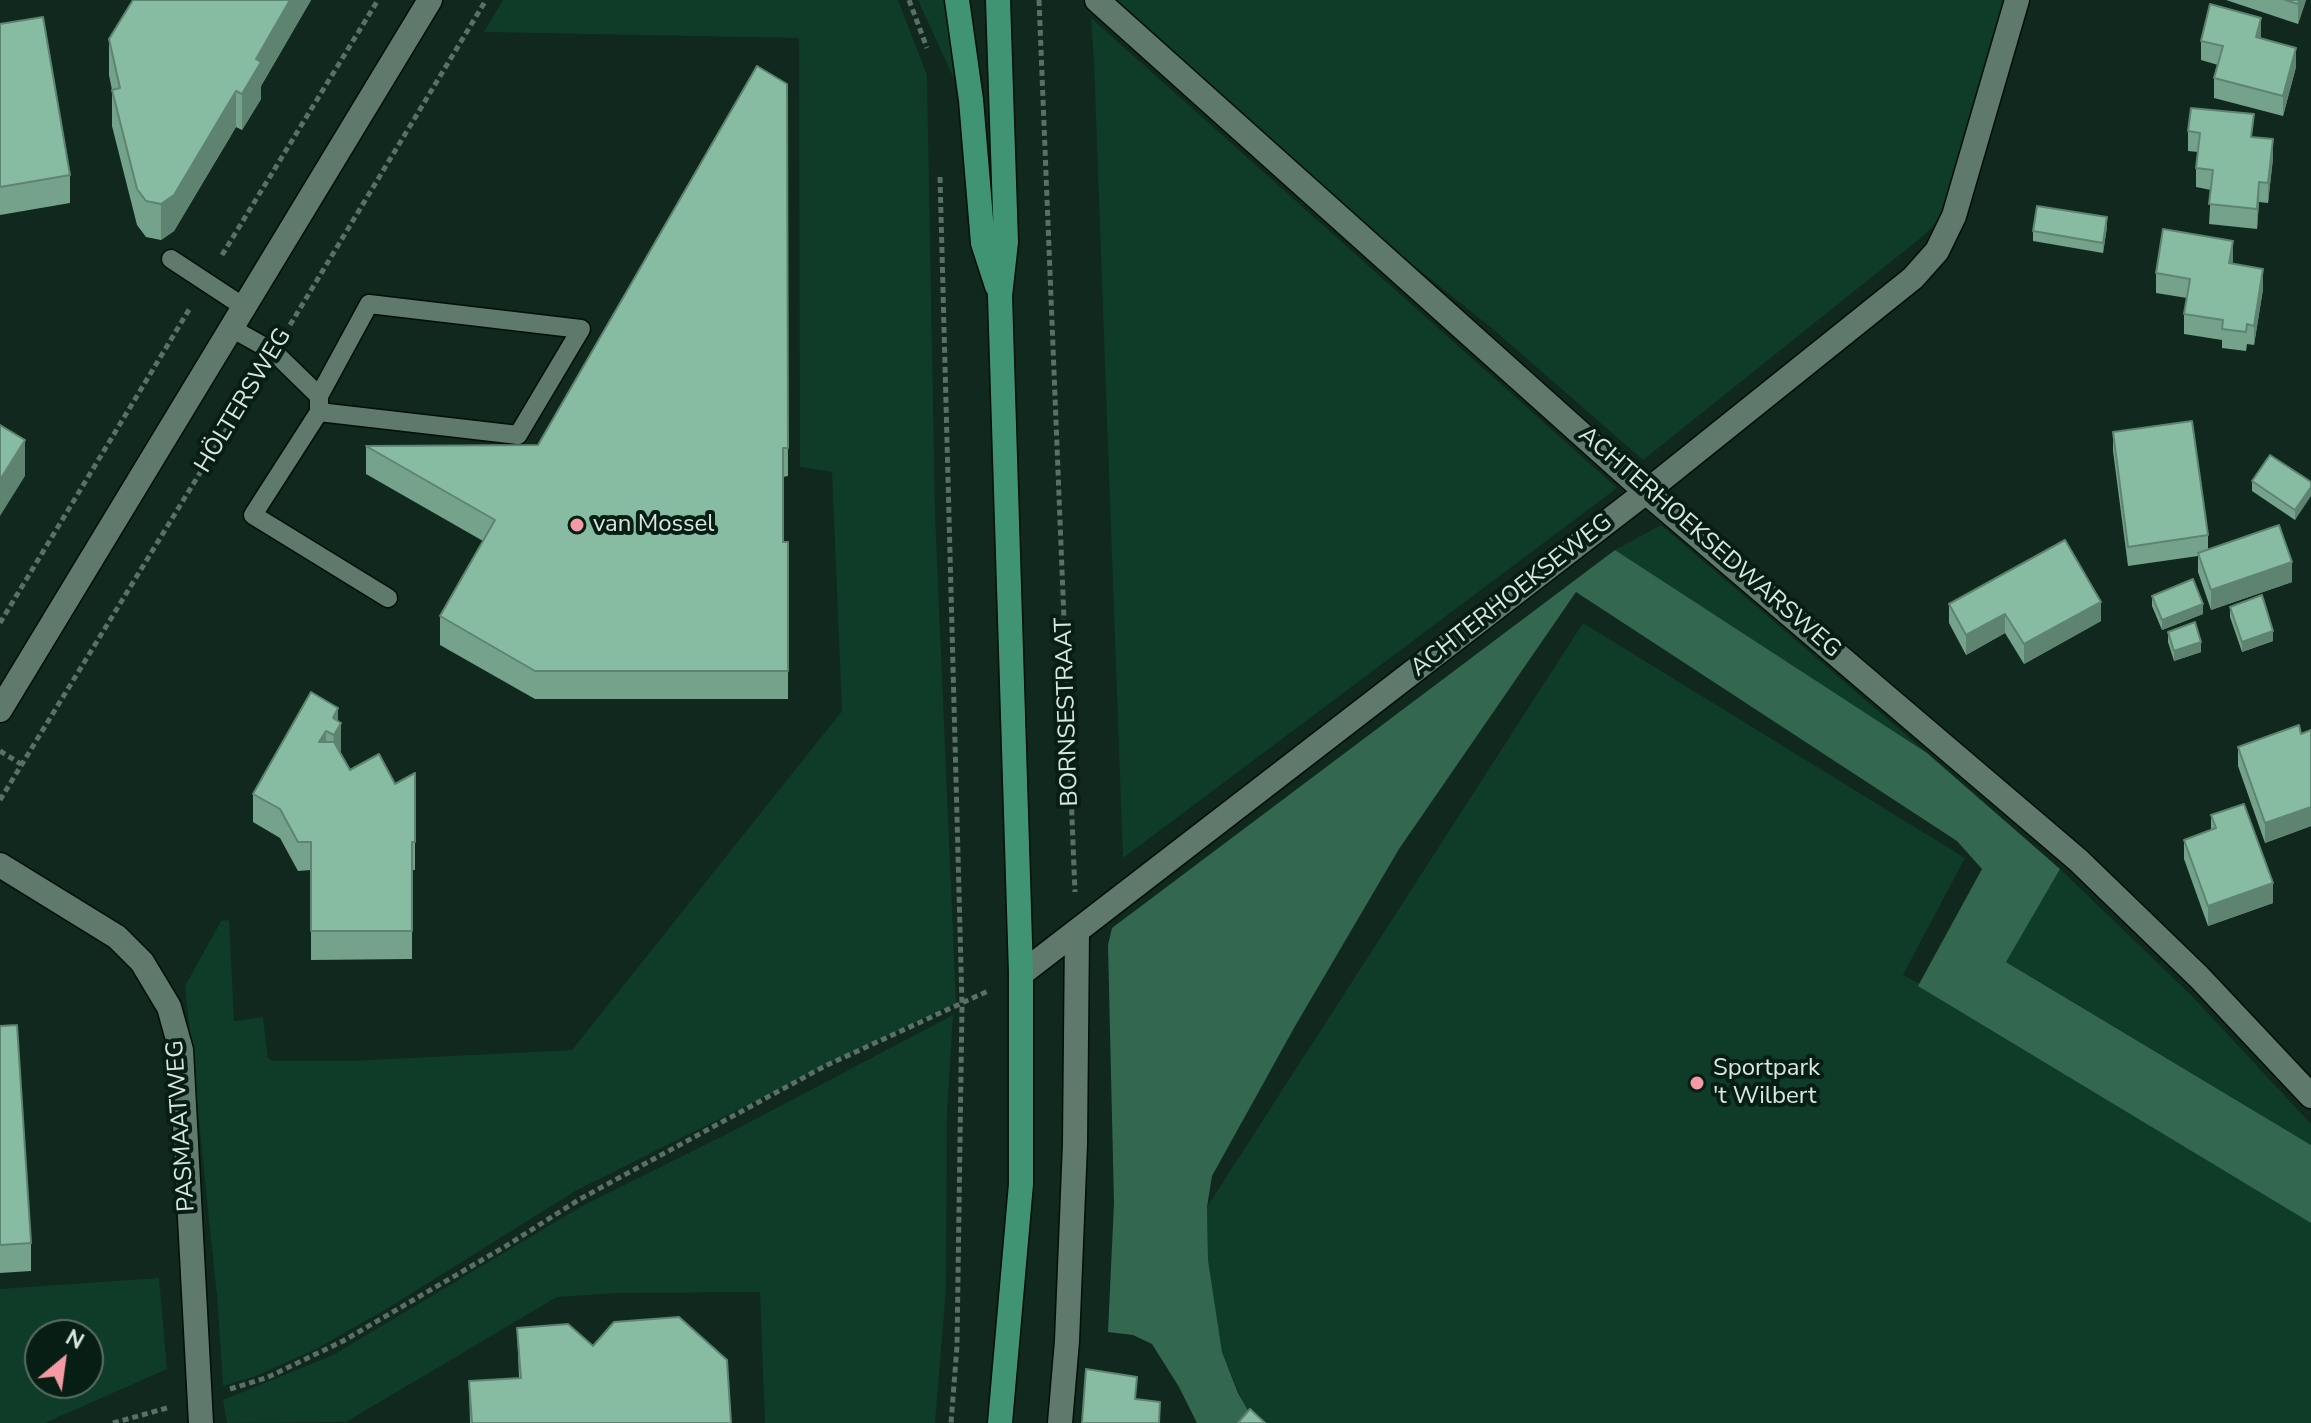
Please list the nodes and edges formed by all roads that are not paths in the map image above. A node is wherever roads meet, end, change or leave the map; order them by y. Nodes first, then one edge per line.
1 (430, 0) edge
2 (957, 0) edge
3 (998, 0) edge
4 (1097, 0) edge
5 (2017, 0) edge
6 (171, 259) dead end
7 (1000, 296) junction
8 (244, 307) junction
9 (231, 328) junction
10 (319, 404) junction
11 (1646, 492) junction
12 (388, 598) dead end
13 (0, 710) edge
14 (0, 865) edge
15 (1077, 932) junction
16 (1021, 974) junction
17 (2311, 1096) edge
18 (200, 1411) edge
19 (1000, 1423) edge
20 (1060, 1423) edge

1 - 8 street, HÖLTERSWEG
2 - 7 main road
3 - 7 main road
4 - 11 street, ACHTERHOEKSEDWARSWEG
5 - 11 street, ACHTERHOEKSEWEG
6 - 8 lane
7 - 16 main road
8 - 9 street, HÖLTERSWEG
9 - 10 lane
9 - 13 street, HÖLTERSWEG
10 - 10 lane
10 - 12 lane
11 - 15 street, ACHTERHOEKSEWEG
11 - 17 street, ACHTERHOEKSEDWARSWEG
14 - 18 street, PASMAATWEG
15 - 16 street, ACHTERHOEKSEWEG
15 - 20 street
16 - 19 main road

